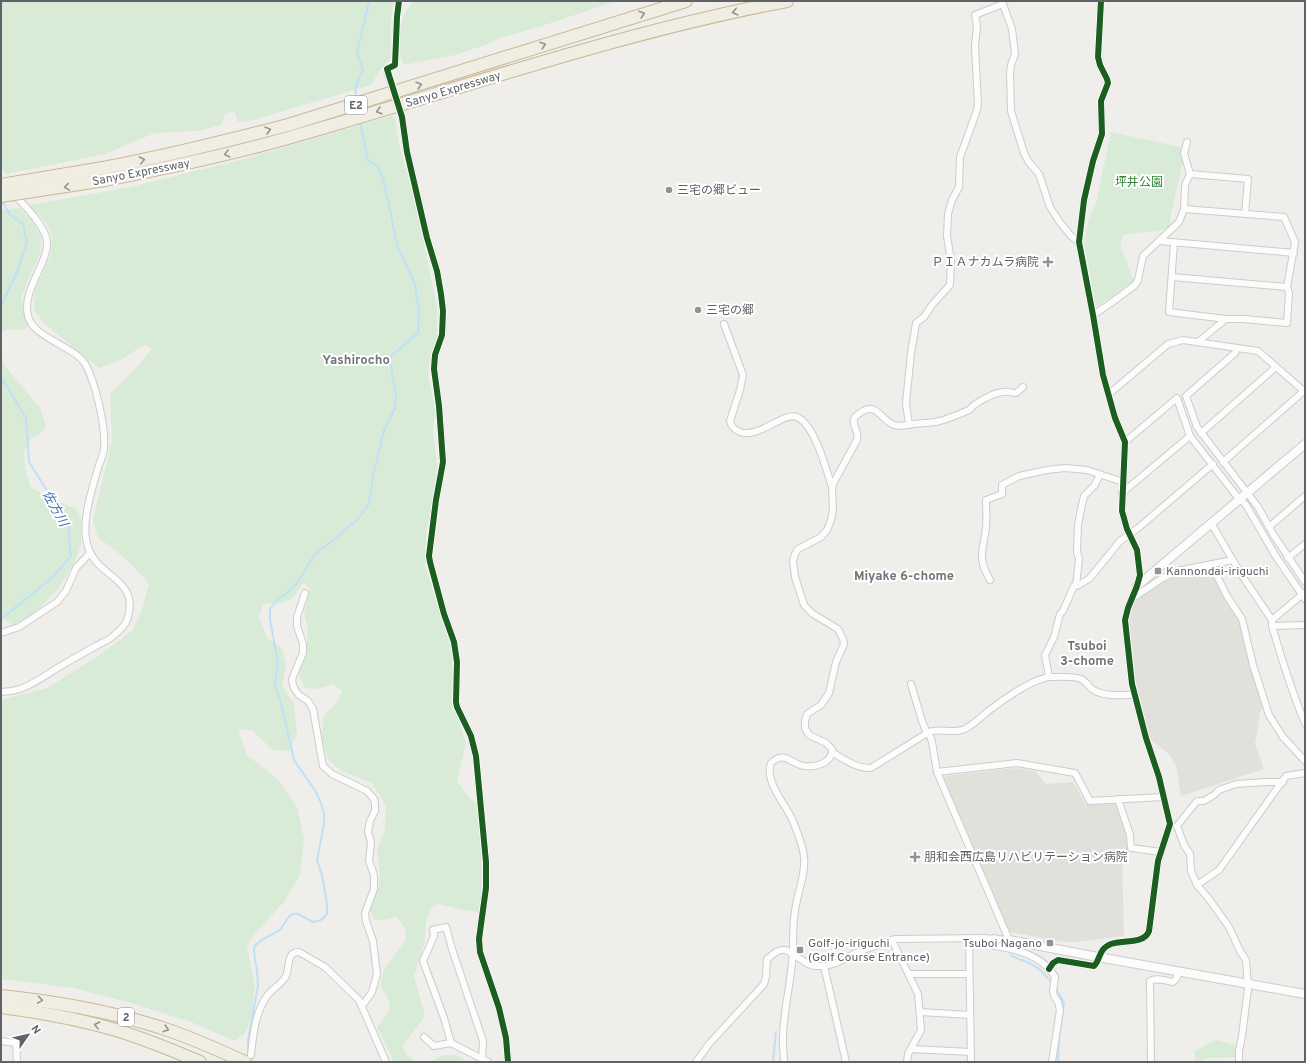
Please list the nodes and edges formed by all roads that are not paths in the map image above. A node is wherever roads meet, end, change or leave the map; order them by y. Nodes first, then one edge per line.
1 (400, 1) edge
2 (686, 1) edge
3 (787, 1) edge
4 (1101, 1) edge
5 (1187, 142) dead end
6 (1190, 174) junction
7 (1, 178) edge
8 (1, 185) edge
9 (1, 196) edge
10 (1184, 209) junction
11 (1245, 214) junction
12 (1160, 241) junction
13 (1079, 242) junction
14 (1174, 243) junction
15 (1294, 253) junction
16 (1172, 277) junction
17 (1287, 287) junction
18 (1093, 314) junction
19 (1226, 319) junction
20 (724, 324) dead end
21 (1198, 342) junction
22 (1237, 348) junction
23 (1276, 367) junction
24 (1023, 387) dead end
25 (1305, 391) edge
26 (1109, 394) junction
27 (909, 425) junction
28 (1201, 433) junction
29 (1190, 436) junction
30 (1125, 442) junction
31 (1305, 444) edge
32 (1223, 462) junction
33 (1213, 464) junction
34 (1100, 475) junction
35 (1123, 482) junction
36 (832, 488) junction
37 (1247, 492) junction
38 (1122, 493) junction
39 (1305, 496) edge
40 (1241, 498) junction
41 (1211, 523) junction
42 (1269, 526) junction
43 (1129, 534) junction
44 (1305, 544) edge
45 (90, 553) junction
46 (1288, 558) junction
47 (1233, 560) junction
48 (1211, 564) junction
49 (990, 580) dead end
50 (1305, 582) edge
51 (1076, 586) junction
52 (1137, 586) junction
53 (305, 593) dead end
54 (1304, 595) edge
55 (1131, 599) junction
56 (1272, 623) junction
57 (1305, 625) edge
58 (1, 634) edge
59 (1049, 677) junction
60 (912, 684) dead end
61 (1, 692) edge
62 (1134, 695) junction
63 (1305, 723) edge
64 (927, 733) junction
65 (833, 753) junction
66 (1305, 762) edge
67 (937, 772) junction
68 (1305, 774) edge
69 (1283, 782) junction
70 (1163, 797) junction
71 (1118, 800) junction
72 (1170, 824) junction
73 (1177, 826) junction
74 (1161, 852) junction
75 (1197, 885) junction
76 (970, 938) junction
77 (995, 938) junction
78 (892, 940) junction
79 (1009, 940) junction
80 (793, 954) junction
81 (1098, 957) junction
82 (824, 966) junction
83 (1049, 969) junction
84 (1179, 972) junction
85 (908, 974) junction
86 (969, 974) junction
87 (1248, 984) junction
88 (1305, 994) edge
89 (1, 996) edge
90 (362, 1006) junction
91 (1, 1007) edge
92 (920, 1012) junction
93 (970, 1015) junction
94 (424, 1038) dead end
95 (1, 1041) edge
96 (451, 1043) junction
97 (911, 1049) junction
98 (971, 1052) junction
99 (248, 1058) edge
100 (485, 1060) edge
101 (17, 1062) edge
102 (200, 1062) edge
103 (386, 1062) edge
104 (508, 1062) edge
105 (696, 1062) edge
106 (784, 1062) edge
107 (846, 1062) edge
108 (907, 1062) edge
109 (971, 1062) edge
110 (1052, 1062) edge
111 (1151, 1062) edge
112 (1239, 1062) edge

1 - 104 street, bridge
8 -> 2 highway, Sanyo Expressway / E2, bridge
3 -> 9 highway, Sanyo Expressway / E2, bridge
4 - 13 street
5 - 6 street
6 - 10 street
6 - 11 street
7 - 45 street
10 - 11 street
10 - 12 street
11 - 15 street
12 - 14 street
12 - 18 street
13 - 18 street
13 - 27 street
14 - 15 street
14 - 16 street
15 - 17 street
16 - 17 street
16 - 19 street
17 - 19 street
18 - 26 street
19 - 21 street
20 - 36 street
21 - 22 street
21 - 26 street
22 - 23 street
22 - 28 street
23 - 25 street
23 - 28 street
24 - 27 street
25 - 32 street
26 - 30 street
27 - 36 street
28 - 32 street
29 - 30 street
29 - 33 street
29 - 38 street
30 - 35 street
31 - 37 street
32 - 37 street
33 - 40 street
33 - 43 street
34 - 35 street
34 - 49 street
34 - 51 street
35 - 38 street
36 - 65 street
37 - 40 street
37 - 42 street
38 - 43 street
39 - 42 street
40 - 41 street
40 - 54 street
41 - 47 street
41 - 52 street
42 - 46 street
43 - 51 street
43 - 52 street
44 - 46 street
45 - 58 street
45 - 61 street
46 - 50 street
47 - 48 street
47 - 56 street
48 - 55 street
48 - 66 street
51 - 59 street
52 - 55 street
53 - 90 street
54 - 56 street
55 - 62 street
56 - 57 street
56 - 63 street
59 - 62 street
59 - 64 street
60 - 64 street
62 - 70 street
64 - 65 street
64 - 67 street
65 - 80 street
67 - 71 street
67 - 79 street
68 - 69 street
69 - 73 street
69 - 75 street
70 - 71 street
70 - 72 street
71 - 74 street
72 - 73 street
72 - 74 street
73 - 75 street
74 - 81 street
75 - 87 street
76 - 77 street
76 - 78 street
76 - 86 street
77 - 79 street
77 - 83 street
78 - 82 street
78 - 85 street
79 - 81 street
80 - 82 street
80 - 105 street
80 - 106 street
81 - 83 street
81 - 84 street
82 - 107 street
83 - 110 street
84 - 87 street
84 - 111 street
85 - 86 street
85 - 92 street
86 - 93 street
87 - 88 street
87 - 112 street
89 -> 99 highway, 2
90 - 99 street
90 - 103 street
102 -> 91 highway, 2
92 - 93 street
92 - 97 street
93 - 98 street
94 - 96 street
95 - 101 street
96 - 100 street
96 - 100 street
97 - 98 street
97 - 108 street
98 - 109 street

